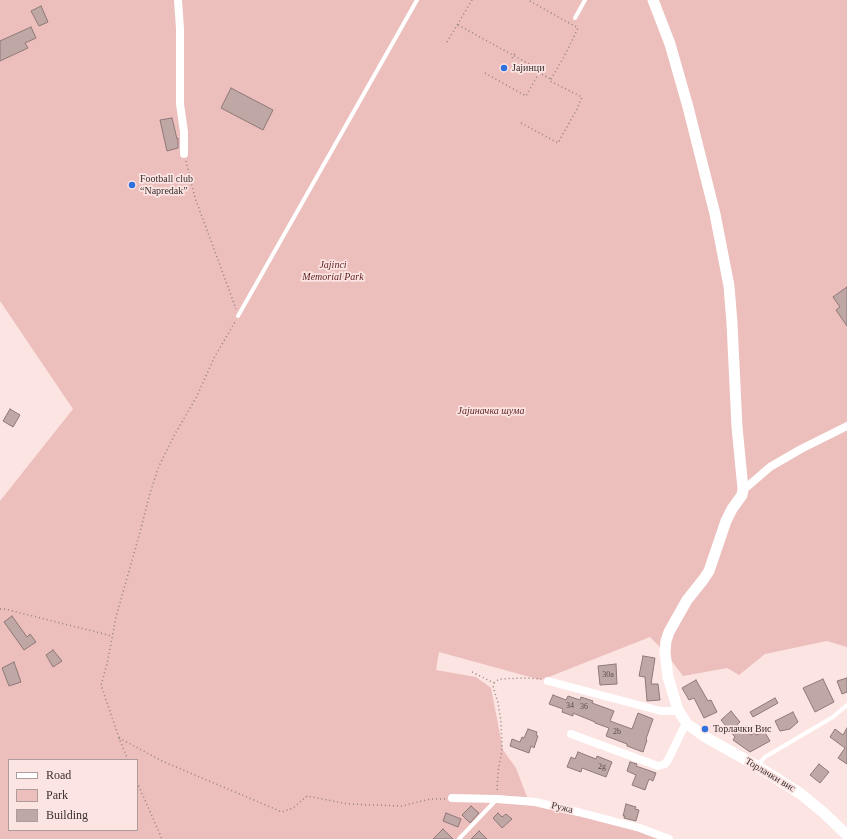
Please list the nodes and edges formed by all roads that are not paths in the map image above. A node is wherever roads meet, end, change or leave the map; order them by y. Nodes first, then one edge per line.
1 (178, 0) edge
2 (417, 0) edge
3 (585, 0) edge
4 (653, 0) edge
5 (575, 18) dead end
6 (184, 154) road end
7 (238, 316) road end
8 (847, 426) edge
9 (743, 489) junction
10 (548, 681) road end
11 (847, 705) edge
12 (678, 710) junction
13 (687, 724) junction
14 (571, 734) dead end
15 (757, 766) junction
16 (452, 798) road end
17 (497, 799) junction
18 (847, 835) edge
19 (459, 839) edge
20 (669, 839) edge

1 - 6 street
2 - 7 lane
3 - 5 lane
4 - 9 street
8 - 9 street
9 - 12 street, Торлачки вис
10 - 12 street
11 - 15 lane
12 - 13 street, Торлачки вис
13 - 14 street
13 - 15 street, Торлачки вис
15 - 18 street, Торлачки вис
16 - 17 street, Ружа
17 - 19 lane
17 - 20 street, Ружа

